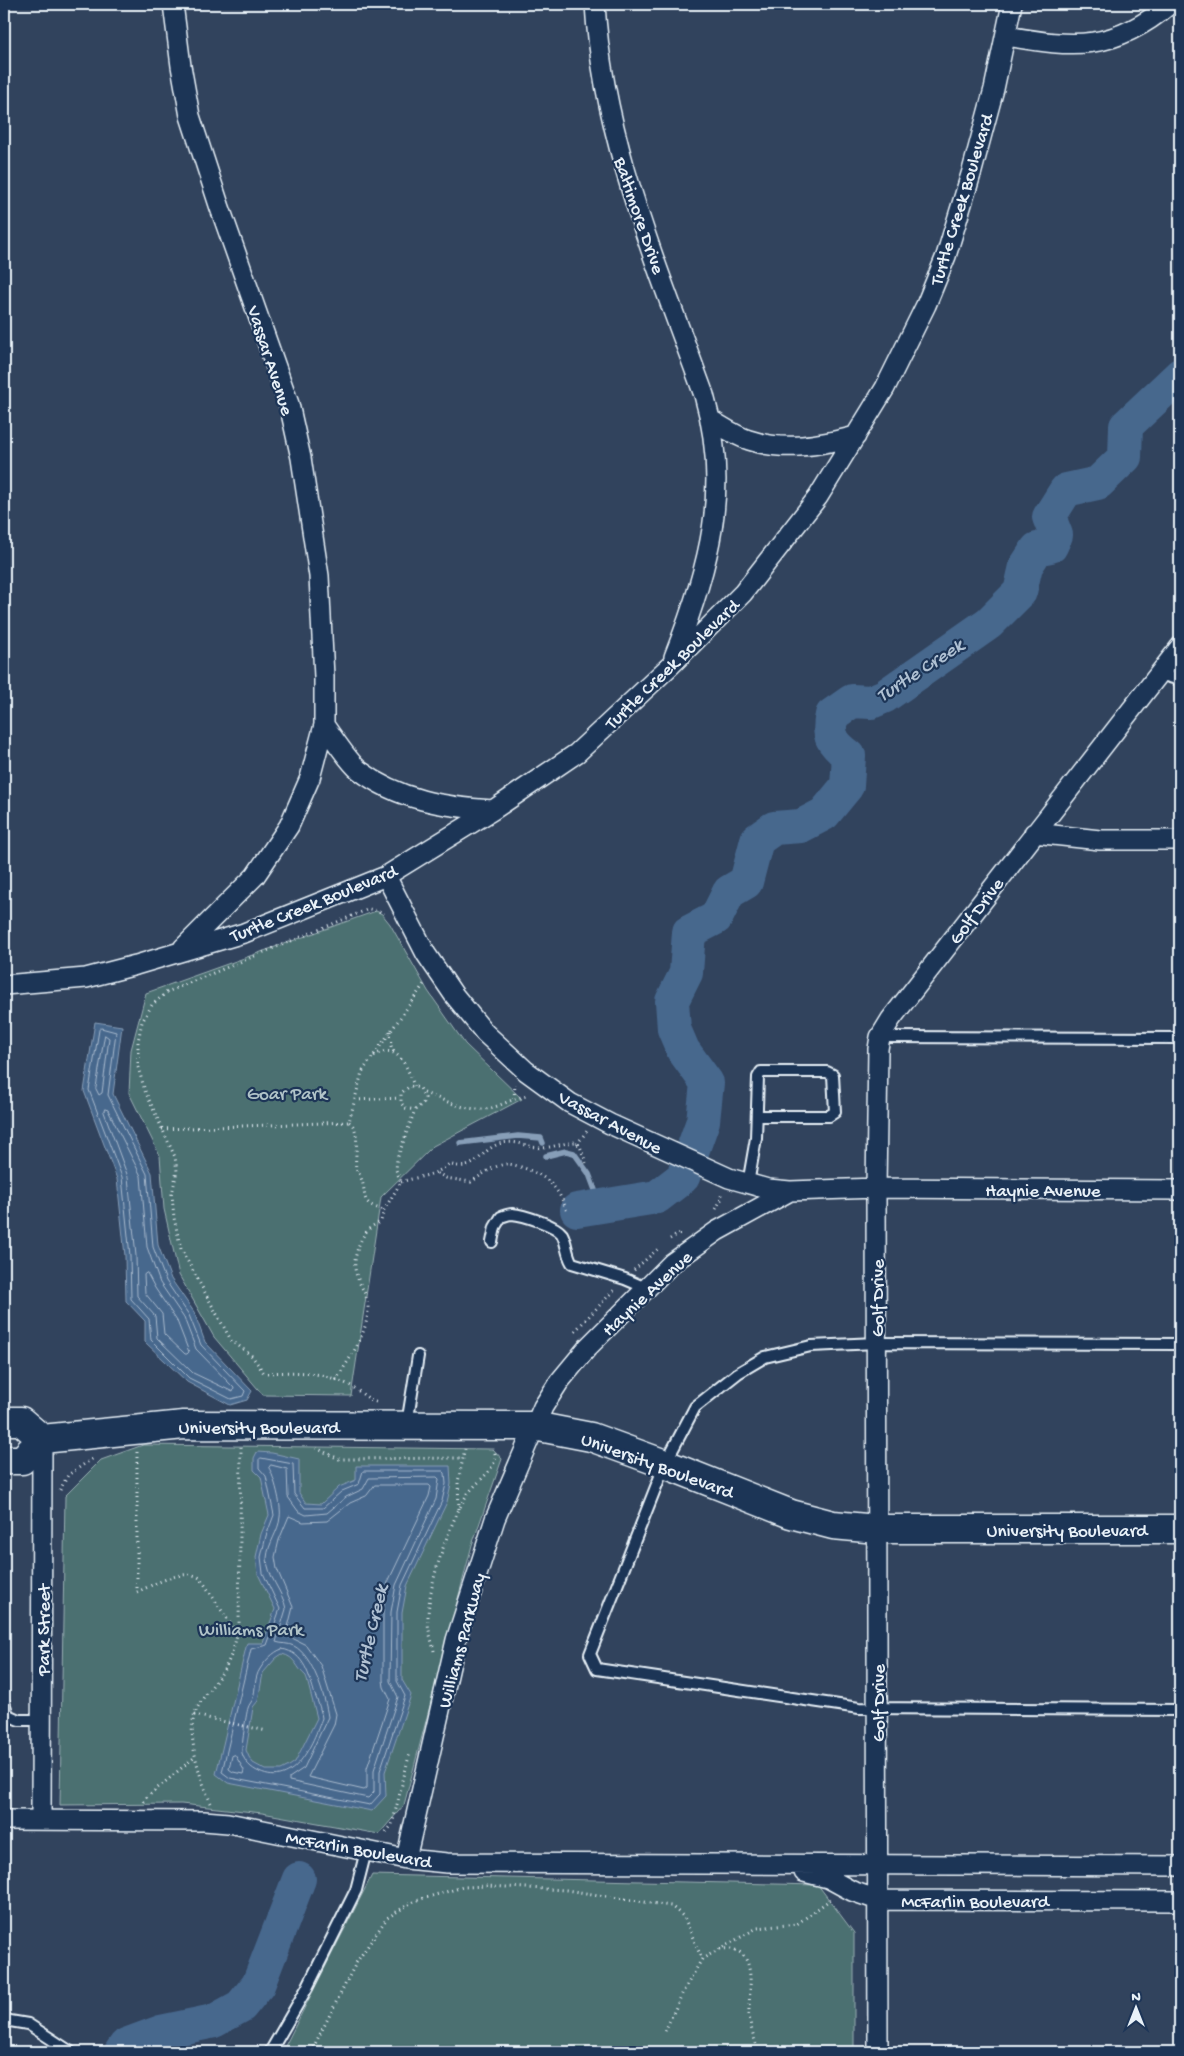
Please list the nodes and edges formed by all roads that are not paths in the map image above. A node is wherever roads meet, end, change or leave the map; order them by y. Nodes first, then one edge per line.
1 (173, 4) edge
2 (595, 4) edge
3 (1012, 4) edge
4 (1170, 4) edge
5 (1007, 36) junction
6 (711, 420) junction
7 (856, 436) junction
8 (1180, 647) edge
9 (671, 665) junction
10 (1159, 674) junction
11 (1180, 680) edge
12 (324, 725) junction
13 (493, 810) junction
14 (1034, 832) junction
15 (1180, 840) edge
16 (386, 876) junction
17 (180, 951) junction
18 (4, 985) edge
19 (880, 1037) junction
20 (1180, 1038) edge
21 (757, 1116) junction
22 (748, 1184) junction
23 (876, 1188) junction
24 (1180, 1190) edge
25 (790, 1191) junction
26 (492, 1242) dead end
27 (646, 1288) junction
28 (876, 1343) junction
29 (1180, 1344) edge
30 (418, 1356) dead end
31 (408, 1414) junction
32 (4, 1421) edge
33 (534, 1426) junction
34 (42, 1439) junction
35 (4, 1460) edge
36 (665, 1464) junction
37 (877, 1529) junction
38 (1180, 1529) edge
39 (4, 1702) edge
40 (878, 1709) junction
41 (1180, 1710) edge
42 (41, 1720) junction
43 (4, 1820) edge
44 (41, 1820) junction
45 (366, 1851) junction
46 (406, 1859) junction
47 (776, 1864) junction
48 (878, 1866) junction
49 (1180, 1866) edge
50 (878, 1900) junction
51 (1180, 1900) edge
52 (4, 2020) edge
53 (71, 2052) edge
54 (270, 2052) edge
55 (878, 2052) edge

1 - 12 street, Vassar Avenue
2 - 6 street, Baltimore Drive
3 - 5 street, Turtle Creek Boulevard
4 - 5 street
5 - 7 street, Turtle Creek Boulevard
6 - 7 street
6 - 9 street, Baltimore Drive
7 - 9 street, Turtle Creek Boulevard
8 - 10 street, Golf Drive
9 - 13 street, Turtle Creek Boulevard
10 - 11 lane
10 - 14 street, Golf Drive
12 - 13 street
12 - 17 street, Vassar Avenue
13 - 16 street, Turtle Creek Boulevard
14 - 15 street
14 - 19 street, Golf Drive
16 - 17 street, Turtle Creek Boulevard
16 - 22 street, Vassar Avenue
17 - 18 street, Turtle Creek Boulevard
19 - 20 lane
19 - 23 street, Golf Drive
21 - 21 lane
21 - 22 lane
22 - 25 street, Vassar Avenue
23 - 24 street, Haynie Avenue
23 - 25 street, Vassar Avenue
23 - 28 street, Golf Drive
25 - 27 street, Haynie Avenue
26 - 27 lane
27 - 33 street, Haynie Avenue
28 - 29 lane
28 - 36 lane
28 - 37 street, Golf Drive
30 - 31 lane
31 - 33 street, University Boulevard
31 - 34 street, University Boulevard
32 - 34 street
33 - 36 street, University Boulevard
33 - 46 street, Williams Parkway
34 - 35 street
34 - 42 street, Park Street
36 - 37 street, University Boulevard
36 - 40 lane
37 - 38 street, University Boulevard
37 - 40 street, Golf Drive
39 - 42 lane
40 - 41 lane
40 - 48 street, Golf Drive
42 - 44 street, Park Street
43 - 44 street, McFarlin Boulevard
44 - 45 street, McFarlin Boulevard
45 - 46 street, McFarlin Boulevard
45 - 54 lane
46 - 47 street, McFarlin Boulevard
47 - 48 street, McFarlin Boulevard
47 - 50 street, McFarlin Boulevard
48 - 49 street, McFarlin Boulevard
48 - 50 street, Golf Drive
50 - 51 street, McFarlin Boulevard
50 - 55 street, Golf Drive
52 - 53 lane

